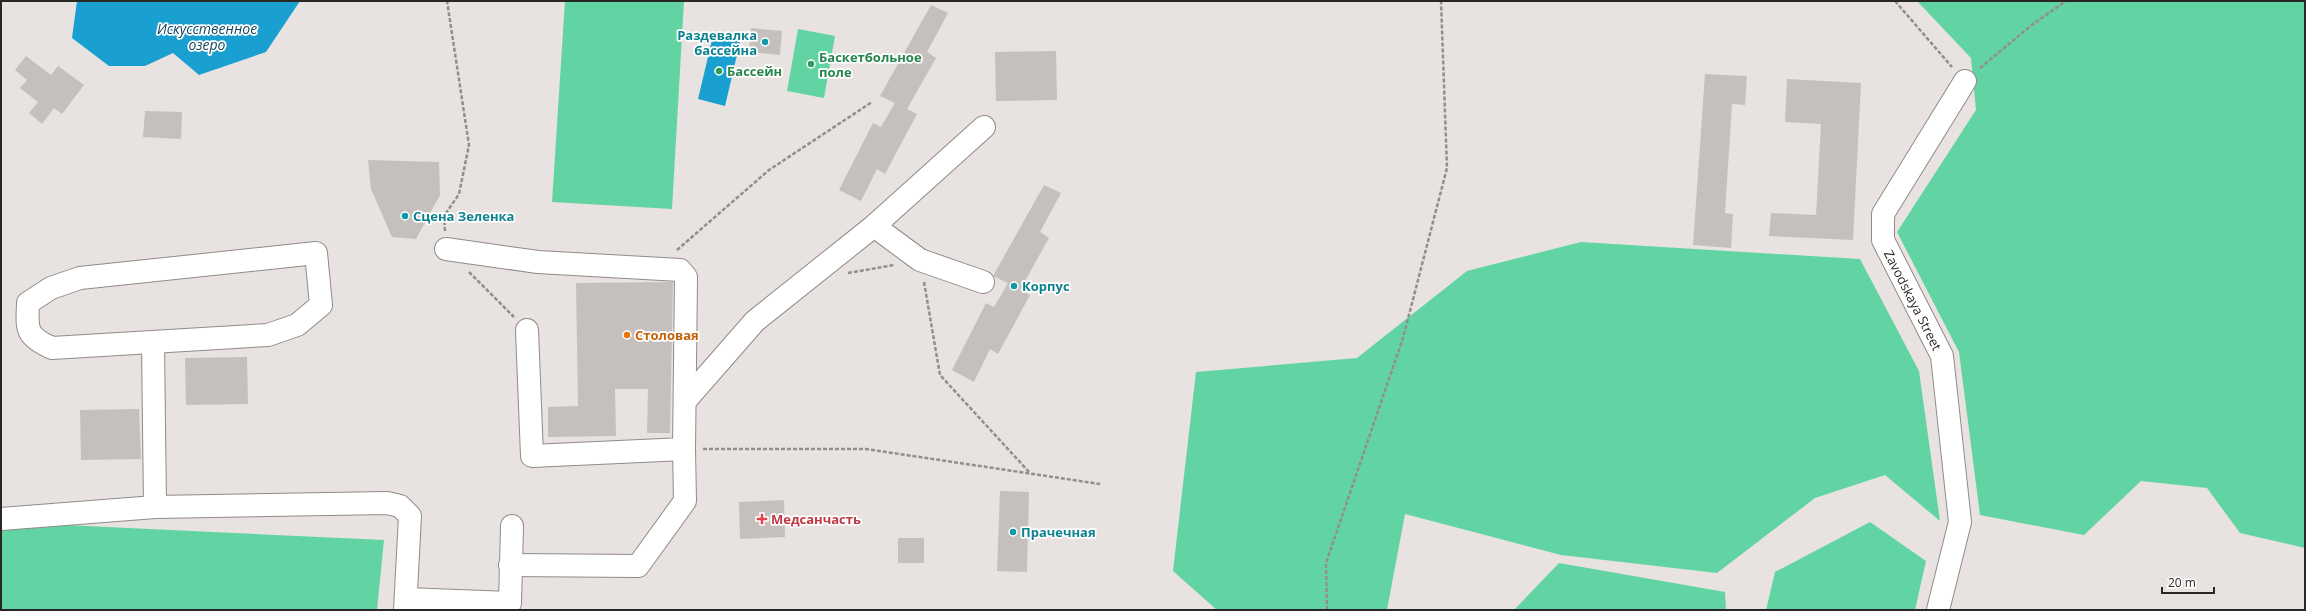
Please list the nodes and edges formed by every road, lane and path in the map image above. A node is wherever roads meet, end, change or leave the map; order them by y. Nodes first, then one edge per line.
1 (447, 1) edge
2 (1441, 1) edge
3 (1895, 1) edge
4 (2066, 1) edge
5 (1965, 81) junction
6 (872, 102) dead end
7 (984, 127) dead end
8 (874, 226) junction
9 (446, 250) joint
10 (920, 260) junction
11 (656, 268) junction
12 (468, 271) dead end
13 (844, 274) dead end
14 (983, 282) dead end
15 (527, 330) joint
16 (153, 343) junction
17 (685, 402) junction
18 (684, 449) junction
19 (1030, 473) junction
20 (1100, 484) dead end
21 (155, 507) junction
22 (1, 519) edge
23 (512, 526) dead end
24 (510, 565) junction
25 (405, 605) edge
26 (1327, 610) edge
27 (1938, 610) edge

1 - 9 path
2 - 26 path
3 - 5 path
4 - 5 path
5 - 27 street, Zavodskaya Street
6 - 11 path
7 - 8 street
8 - 10 street
8 - 17 street
9 - 11 street
10 - 13 path
10 - 14 street
10 - 19 path
11 - 17 street
12 - 15 path
15 - 18 street
16 - 16 street
16 - 21 street
17 - 18 street
18 - 19 path
18 - 24 street
19 - 20 path
21 - 22 street
21 - 25 street
23 - 24 street
24 - 25 street

